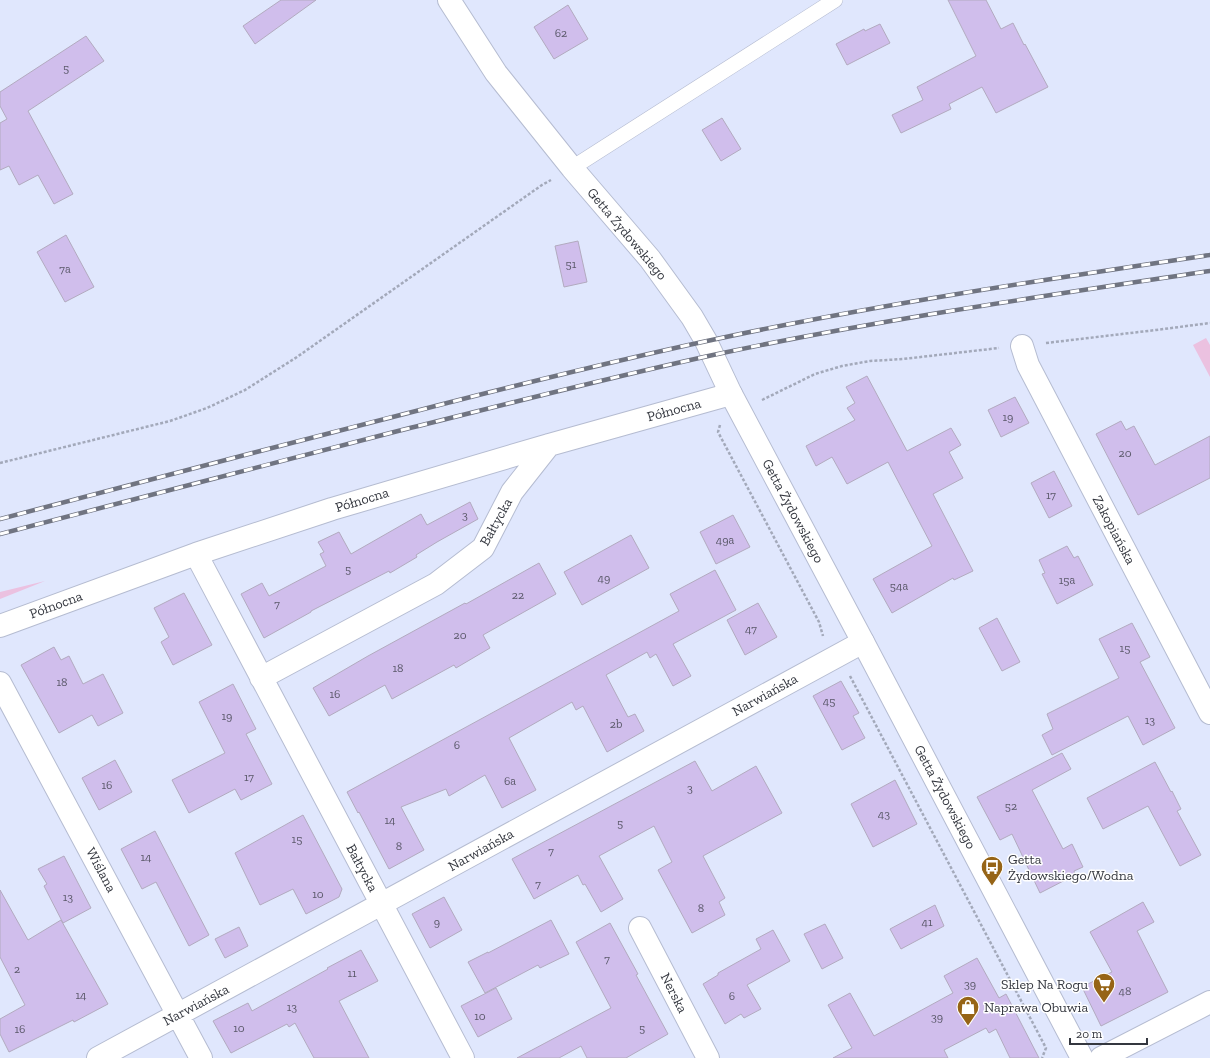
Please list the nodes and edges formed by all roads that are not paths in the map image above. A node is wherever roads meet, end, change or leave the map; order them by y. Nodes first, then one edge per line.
1 (449, 0) edge
2 (835, 0) edge
3 (572, 168) junction
4 (1022, 346) road end
5 (736, 403) junction
6 (549, 445) junction
7 (196, 554) junction
8 (0, 626) edge
9 (863, 642) junction
10 (261, 678) junction
11 (0, 683) edge
12 (1210, 713) edge
13 (381, 905) junction
14 (640, 928) dead end
15 (1210, 1002) edge
16 (178, 1014) junction
17 (98, 1058) edge
18 (201, 1058) edge
19 (462, 1058) edge
20 (708, 1058) edge
21 (1086, 1058) edge

1 - 3 street, Getta Żydowskiego
2 - 3 lane
3 - 5 street, Getta Żydowskiego
4 - 12 street, Zakopiańska
5 - 6 street, Północna
5 - 9 street, Getta Żydowskiego
6 - 7 street, Północna
6 - 10 street, Bałtycka
7 - 8 street, Północna
7 - 10 street, Bałtycka
9 - 13 street, Narwiańska
9 - 21 street, Getta Żydowskiego
10 - 13 street, Bałtycka
11 - 16 street, Wiślana
13 - 16 street, Narwiańska
13 - 19 street, Bałtycka
14 - 20 street, Nerska
15 - 21 street
16 - 17 street, Narwiańska
16 - 18 street, Wiślana

